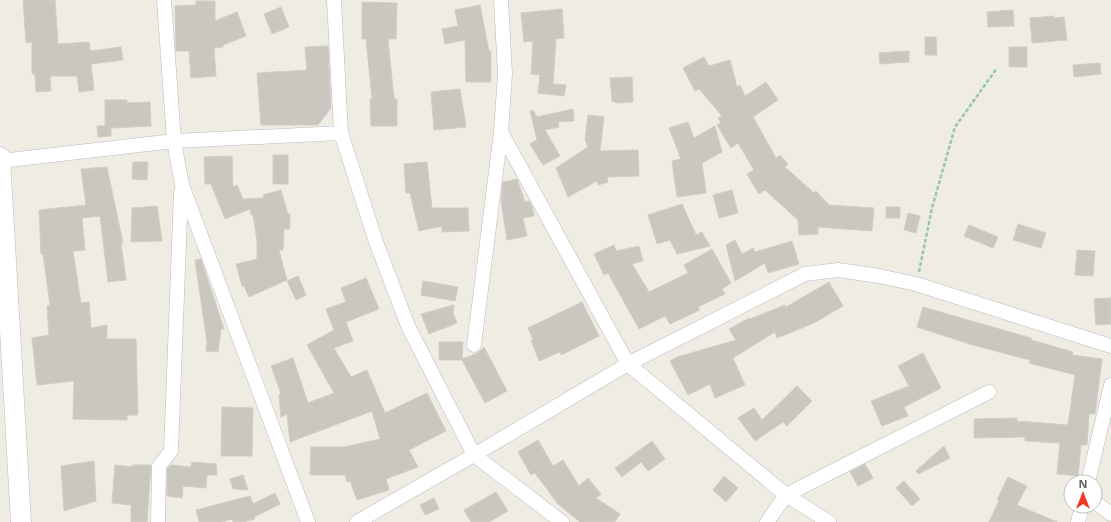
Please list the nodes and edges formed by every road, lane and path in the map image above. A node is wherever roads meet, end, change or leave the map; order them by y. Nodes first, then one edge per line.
1 (164, 0) edge
2 (334, 0) edge
3 (501, 0) edge
4 (997, 68) dead end
5 (501, 132) junction
6 (341, 133) junction
7 (174, 141) junction
8 (0, 157) edge
9 (0, 161) edge
10 (182, 185) junction
11 (916, 284) junction
12 (474, 345) dead end
13 (1111, 346) edge
14 (628, 364) junction
15 (1111, 385) edge
16 (989, 392) dead end
17 (1106, 423) edge
18 (474, 455) junction
19 (1090, 474) edge
20 (786, 495) junction
21 (21, 522) edge
22 (158, 522) edge
23 (308, 522) edge
24 (357, 522) edge
25 (562, 522) edge
26 (767, 522) edge
27 (829, 522) edge

1 - 7 street
2 - 6 street
3 - 5 street
4 - 11 path
5 - 12 street
5 - 14 street
6 - 7 street
6 - 18 street
7 - 9 street
7 - 10 street
8 - 9 main road
9 - 21 main road
10 - 22 street
10 - 23 street
11 - 13 street
11 - 14 street
14 - 18 street
14 - 20 street
15 - 17 street
16 - 20 street
17 - 19 street
18 - 24 street
18 - 25 street
20 - 26 street
20 - 27 street

